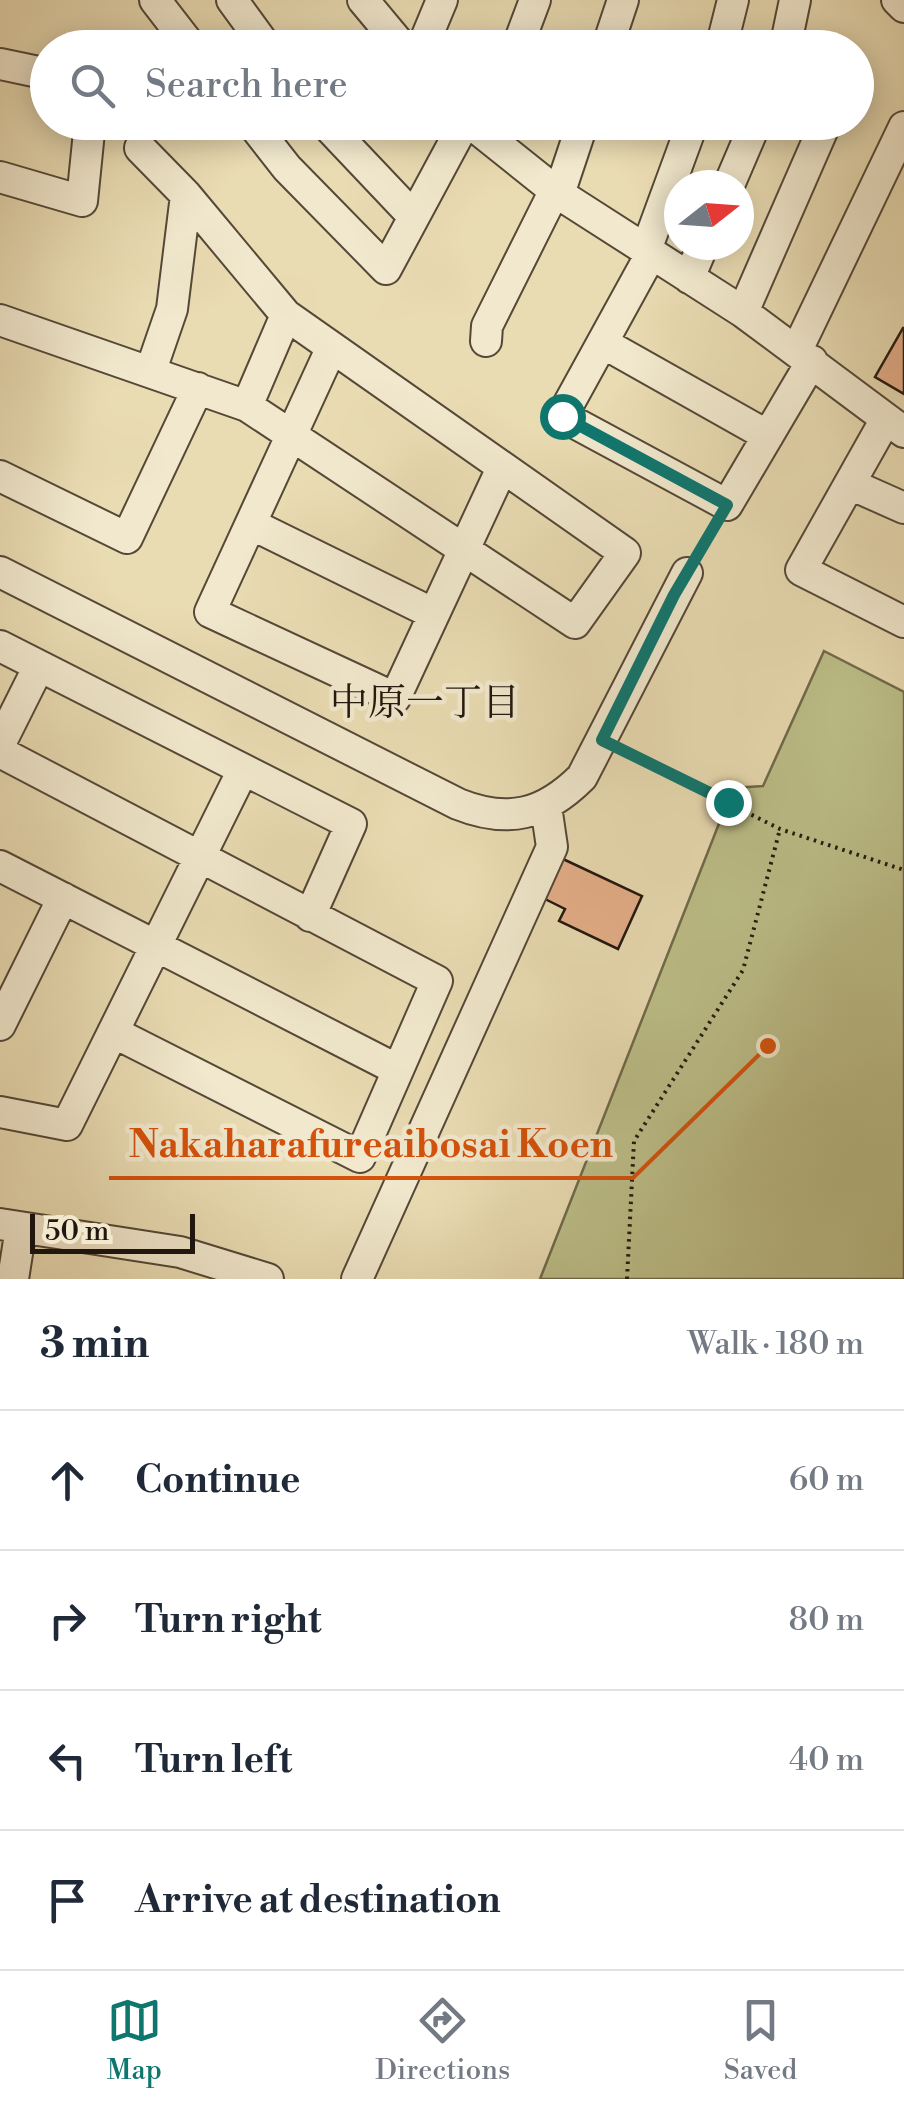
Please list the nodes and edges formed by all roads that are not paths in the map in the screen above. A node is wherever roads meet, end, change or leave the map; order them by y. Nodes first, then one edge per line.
1 (155, 0) edge
2 (232, 0) edge
3 (363, 0) edge
4 (442, 0) edge
5 (534, 0) edge
6 (623, 0) edge
7 (734, 0) edge
8 (796, 0) edge
9 (898, 0) edge
10 (904, 8) edge
11 (178, 30) edge
12 (254, 30) edge
13 (388, 30) edge
14 (430, 30) edge
15 (523, 30) edge
16 (613, 30) edge
17 (731, 30) edge
18 (789, 30) edge
19 (0, 64) edge
20 (30, 70) edge
21 (904, 126) edge
22 (88, 140) edge
23 (265, 140) edge
24 (341, 140) edge
25 (466, 140) edge
26 (493, 140) edge
27 (576, 140) edge
28 (687, 140) edge
29 (748, 140) edge
30 (818, 140) edge
31 (140, 148) dead end
32 (735, 170) edge
33 (0, 177) edge
34 (557, 192) junction
35 (186, 195) junction
36 (413, 216) junction
37 (648, 252) junction
38 (697, 260) edge
39 (689, 278) junction
40 (743, 312) junction
41 (286, 315) junction
42 (0, 320) edge
43 (486, 342) dead end
44 (602, 342) junction
45 (332, 349) junction
46 (804, 356) junction
47 (151, 370) junction
48 (198, 388) junction
49 (246, 406) junction
50 (895, 426) edge
51 (292, 434) junction
52 (768, 436) junction
53 (502, 468) junction
54 (0, 476) edge
55 (850, 484) junction
56 (904, 508) edge
57 (251, 524) junction
58 (464, 551) junction
59 (0, 572) edge
60 (687, 573) road end
61 (434, 614) junction
62 (904, 622) edge
63 (0, 646) edge
64 (38, 666) junction
65 (0, 744) edge
66 (0, 752) edge
67 (243, 770) junction
68 (546, 806) junction
69 (200, 858) junction
70 (0, 866) edge
71 (63, 898) junction
72 (310, 916) junction
73 (156, 946) junction
74 (0, 1025) edge
75 (113, 1032) junction
76 (398, 1070) junction
77 (0, 1112) edge
78 (10, 1226) edge
79 (13, 1279) edge
80 (268, 1279) edge
81 (358, 1279) edge

1 - 11 street
2 - 12 street
3 - 13 street
4 - 14 street
5 - 15 street
6 - 16 street
7 - 17 street
8 - 18 street
9 - 10 street
19 - 20 street
21 - 46 street
22 - 33 street
23 - 36 street
24 - 36 street
25 - 36 street
26 - 34 street
27 - 34 street
28 - 37 street
29 - 32 street
30 - 40 street
31 - 35 street
34 - 37 street
34 - 43 street
35 - 41 street
35 - 47 street
37 - 39 street
37 - 44 street
38 - 39 street
39 - 40 street
40 - 46 street
41 - 45 street
41 - 49 street
42 - 47 street
44 - 52 street
44 - 52 street
45 - 51 street
45 - 53 street
46 - 50 street
46 - 52 street
47 - 48 street
48 - 49 street
48 - 54 street
49 - 51 street
50 - 55 street
51 - 57 street
51 - 58 street
53 - 58 street
53 - 58 street
55 - 56 street
55 - 62 street
57 - 61 street
57 - 61 street
58 - 61 street
59 - 68 street
60 - 68 street
63 - 64 street
64 - 65 street
64 - 67 street
66 - 69 street
67 - 69 street
67 - 72 street
68 - 81 street
69 - 72 street
69 - 73 street
70 - 71 street
71 - 73 street
71 - 74 street
72 - 76 street
73 - 75 street
73 - 76 street
75 - 76 street
75 - 77 street
78 - 79 street
78 - 80 street

